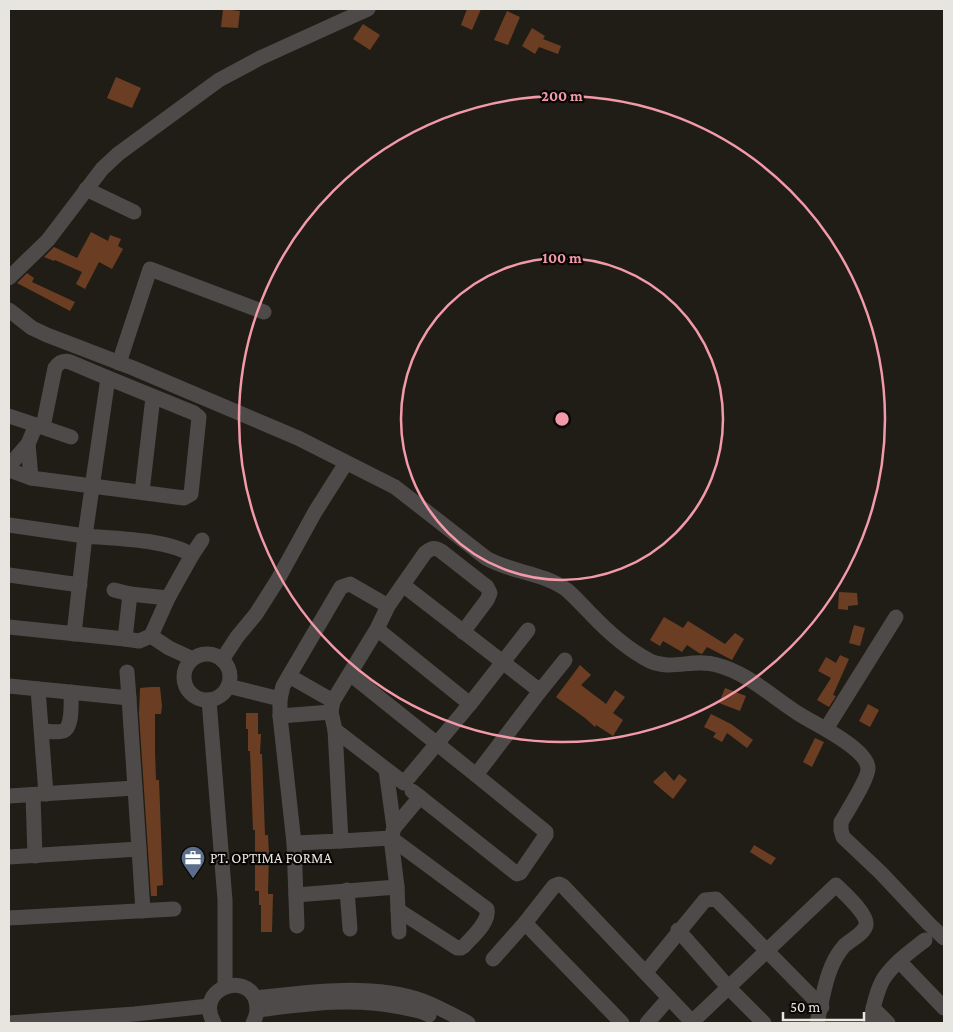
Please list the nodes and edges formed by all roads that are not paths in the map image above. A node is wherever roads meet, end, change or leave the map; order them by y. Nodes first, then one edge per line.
1 (368, 9) edge
2 (86, 189) junction
3 (134, 212) dead end
4 (9, 278) edge
5 (9, 310) edge
6 (264, 312) dead end
7 (119, 362) junction
8 (108, 378) junction
9 (152, 397) junction
10 (9, 416) edge
11 (39, 426) junction
12 (71, 437) dead end
13 (28, 444) junction
14 (346, 463) junction
15 (9, 468) edge
16 (32, 478) junction
17 (94, 485) junction
18 (142, 492) junction
19 (9, 525) edge
20 (85, 536) junction
21 (202, 540) dead end
22 (192, 555) junction
23 (9, 575) edge
24 (80, 585) junction
25 (403, 585) junction
26 (114, 590) dead end
27 (130, 594) junction
28 (168, 598) junction
29 (388, 606) junction
30 (896, 617) dead end
31 (9, 627) edge
32 (377, 629) junction
33 (528, 630) dead end
34 (463, 632) junction
35 (74, 634) junction
36 (151, 636) junction
37 (125, 639) junction
38 (193, 659) junction
39 (222, 660) junction
40 (565, 660) dead end
41 (502, 661) junction
42 (127, 672) dead end
43 (350, 674) junction
44 (289, 676) junction
45 (9, 686) edge
46 (228, 686) junction
47 (38, 689) junction
48 (540, 691) junction
49 (71, 692) junction
50 (129, 698) junction
51 (280, 698) junction
52 (209, 700) junction
53 (470, 704) junction
54 (332, 707) junction
55 (280, 716) junction
56 (826, 729) junction
57 (335, 730) junction
58 (42, 731) junction
59 (437, 744) junction
60 (386, 770) junction
61 (476, 775) junction
62 (404, 784) junction
63 (135, 788) junction
64 (39, 795) junction
65 (9, 796) edge
66 (420, 797) junction
67 (392, 833) junction
68 (341, 841) junction
69 (294, 843) junction
70 (139, 849) junction
71 (35, 856) junction
72 (9, 857) edge
73 (397, 887) junction
74 (347, 890) junction
75 (296, 895) junction
76 (174, 909) dead end
77 (143, 910) junction
78 (398, 910) junction
79 (9, 918) edge
80 (526, 923) junction
81 (298, 926) dead end
82 (350, 929) dead end
83 (678, 930) junction
84 (399, 932) dead end
85 (944, 938) edge
86 (925, 940) dead end
87 (767, 952) junction
88 (493, 960) dead end
89 (899, 961) junction
90 (646, 972) junction
91 (225, 987) junction
92 (728, 987) junction
93 (669, 998) junction
94 (943, 1004) edge
95 (822, 1007) junction
96 (873, 1008) junction
97 (255, 1010) edge
98 (211, 1015) edge
99 (9, 1023) edge
100 (119, 1023) edge
101 (446, 1023) edge
102 (468, 1023) edge
103 (622, 1023) edge
104 (647, 1023) edge
105 (693, 1023) edge
106 (764, 1023) edge
107 (817, 1023) edge
108 (870, 1023) edge
109 (888, 1023) edge

1 - 2 street
2 - 3 street
2 - 4 street
5 - 7 street
6 - 7 street
7 - 14 street
8 - 9 street
8 - 11 street
8 - 17 street
9 - 18 street
9 - 18 street
10 - 11 street
11 - 12 street
11 - 13 street
13 - 15 street
13 - 16 street
14 - 39 street
14 - 56 street
15 - 16 street
16 - 17 street
17 - 18 street
17 - 20 street
19 - 20 street
20 - 22 street
20 - 24 street
21 - 22 street
22 - 28 street
23 - 24 street
24 - 35 street
25 - 29 street
25 - 34 street
25 - 34 street
26 - 27 street
27 - 28 street
27 - 37 street
28 - 36 street
29 - 32 street
29 - 44 street
30 - 56 street
31 - 35 street
32 - 43 street
32 - 53 street
33 - 41 street
34 - 41 street
35 - 37 street
36 - 37 street
36 - 38 street
38 - 39 street
38 - 52 street
39 - 46 street
40 - 48 street
41 - 48 street
41 - 53 street
42 - 50 street
43 - 54 street
43 - 59 street
44 - 51 street
44 - 54 street
45 - 47 street
46 - 51 street
46 - 52 street
47 - 49 street
47 - 58 street
48 - 61 street
49 - 50 street
49 - 58 street
50 - 63 street
51 - 55 street
52 - 91 street
53 - 59 street
54 - 55 street
54 - 57 street
55 - 69 street
56 - 85 street
57 - 60 street
57 - 68 street
58 - 64 street
59 - 61 street
59 - 62 street
60 - 62 street
60 - 67 street
61 - 66 street
62 - 66 street
63 - 64 street
63 - 70 street
64 - 65 street
64 - 71 street
66 - 67 street
67 - 68 street
67 - 73 street
67 - 78 street
68 - 69 street
69 - 75 street
70 - 71 street
70 - 77 street
71 - 72 street
73 - 74 street
73 - 78 street
74 - 75 street
74 - 82 street
75 - 81 street
76 - 77 street
77 - 79 street
78 - 84 street
80 - 88 street
80 - 90 street
80 - 103 street
83 - 87 street
83 - 90 street
83 - 92 street
86 - 89 street
87 - 92 street
87 - 95 street
87 - 95 street
89 - 94 street
89 - 96 street
90 - 93 street
91 - 97 street
91 - 98 street
92 - 105 street
92 - 106 street
93 - 104 street
93 - 105 street
95 - 107 street
96 - 108 street
96 - 109 street
97 - 101 street
97 - 102 street
98 - 99 street
98 - 100 street

